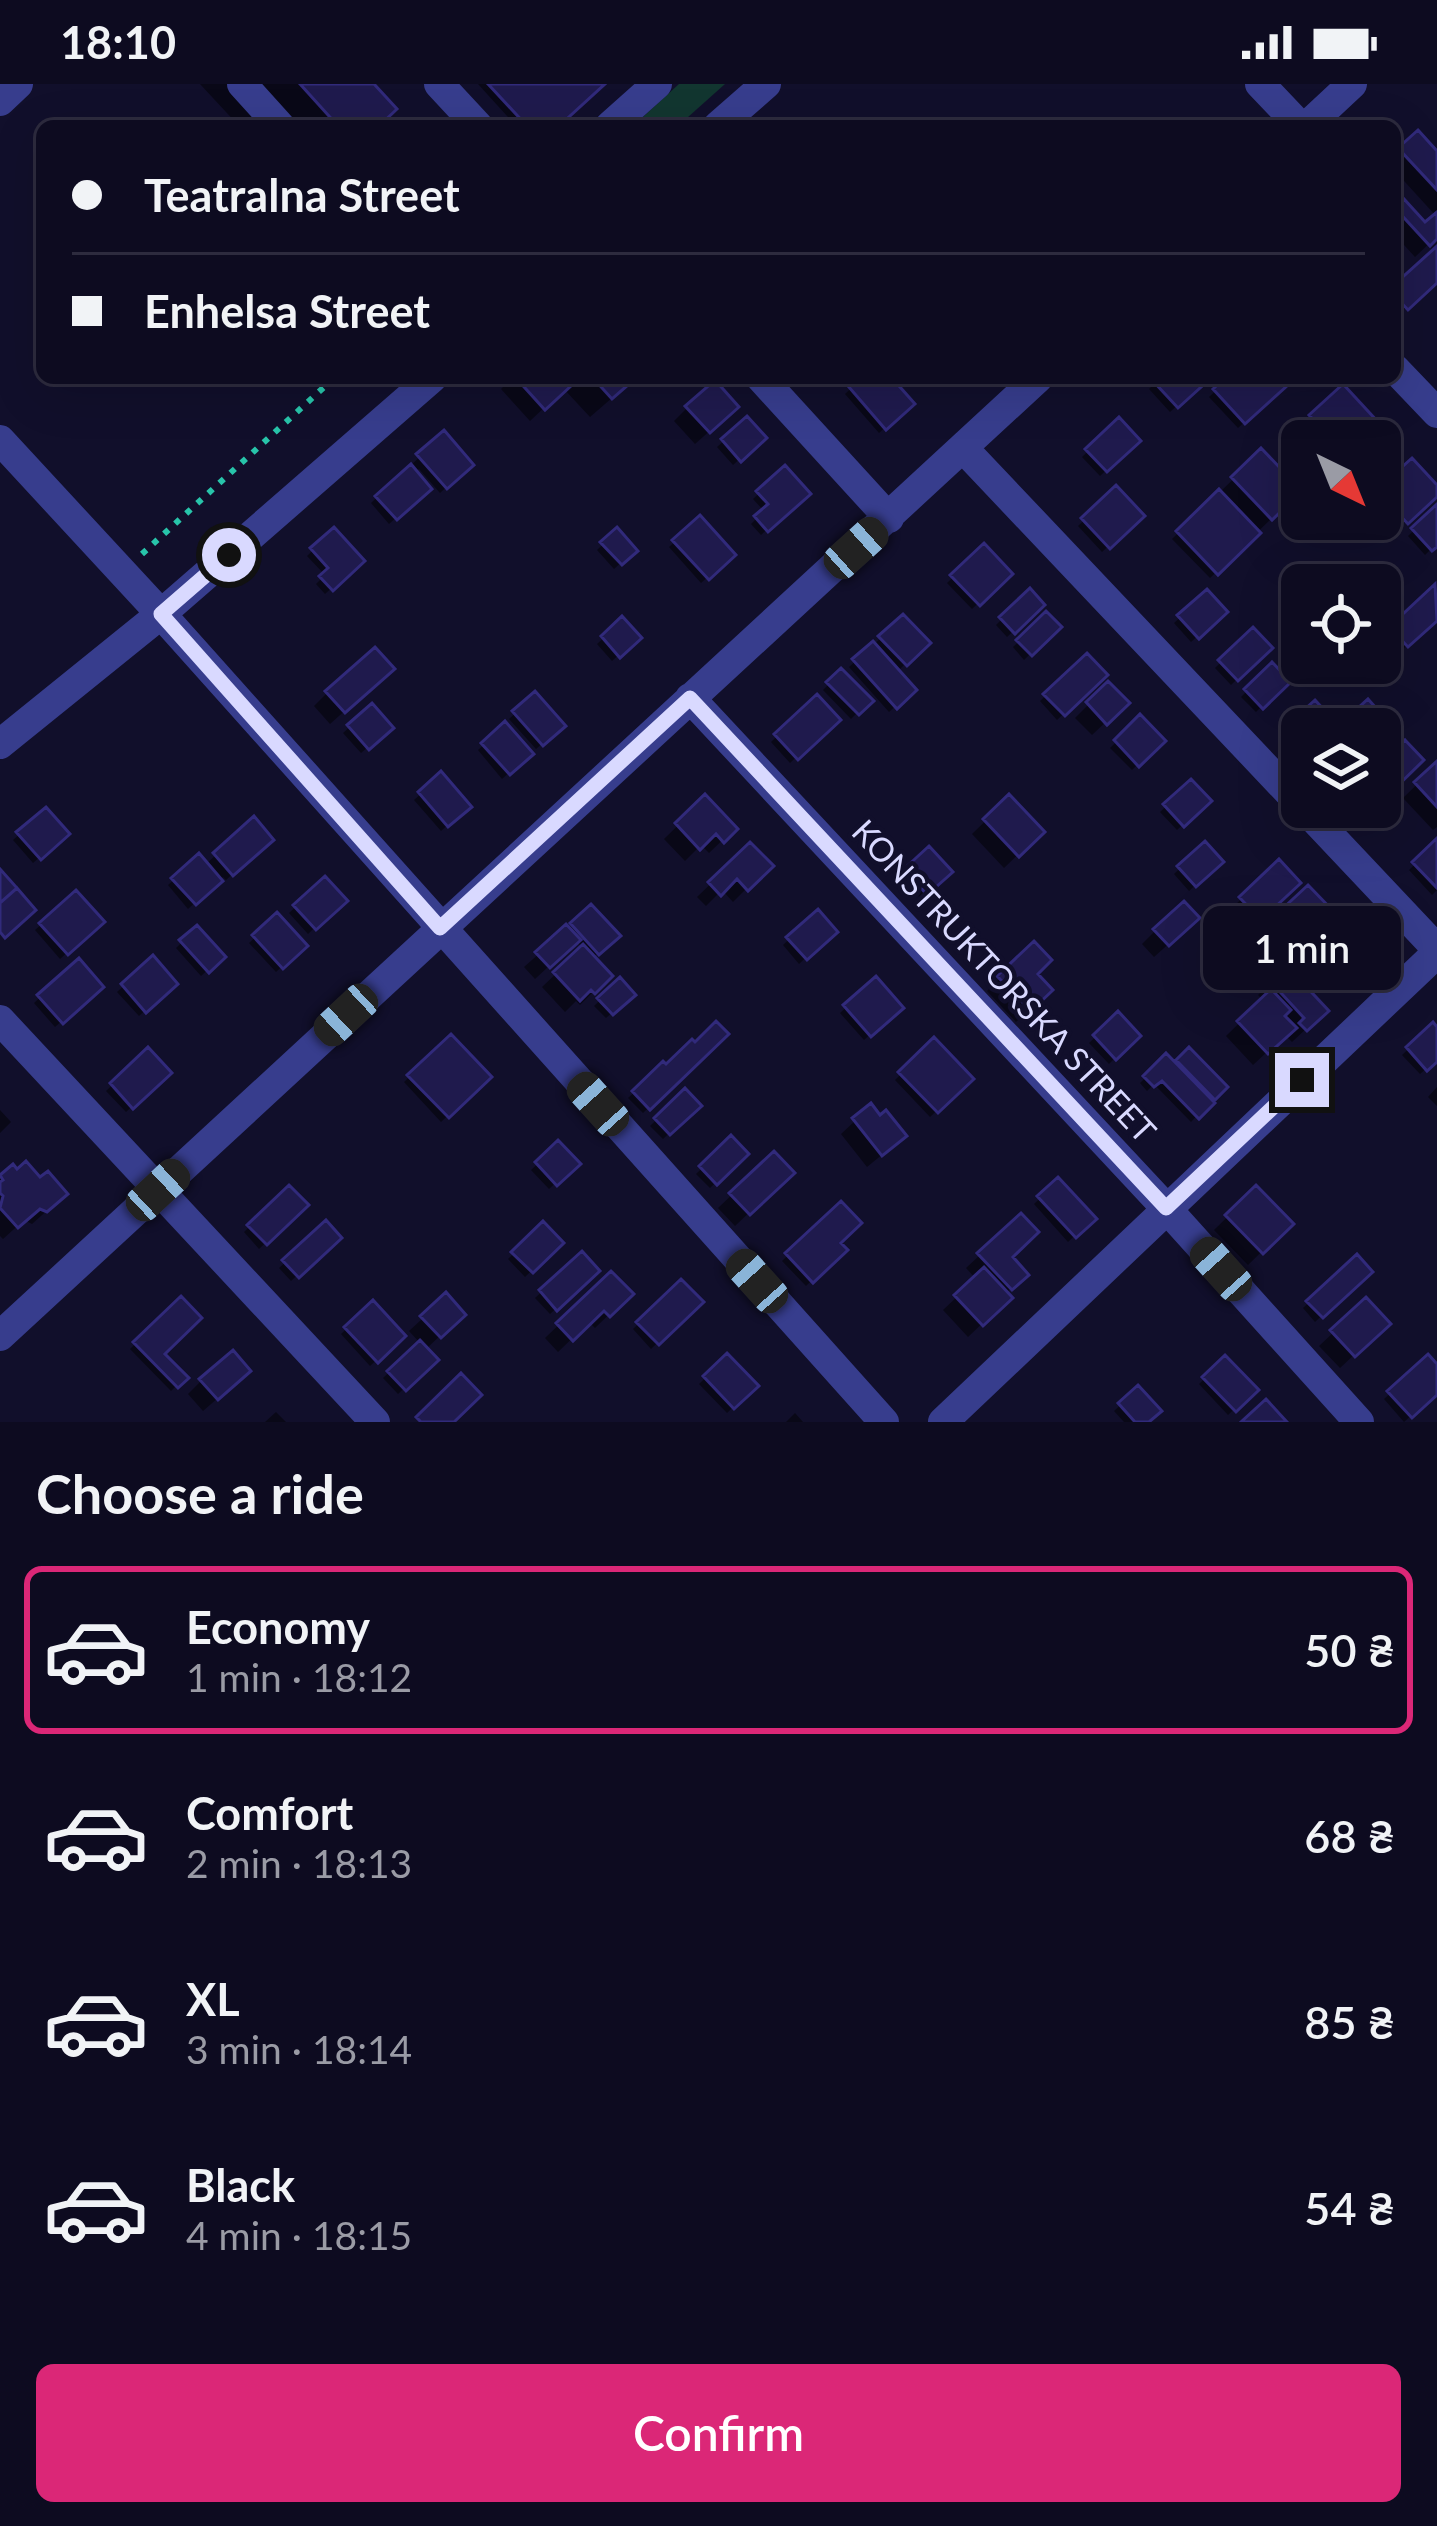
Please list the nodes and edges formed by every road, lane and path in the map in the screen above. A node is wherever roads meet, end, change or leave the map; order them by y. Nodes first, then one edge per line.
1 (18, 84) edge
2 (242, 84) edge
3 (656, 84) edge
4 (766, 84) edge
5 (1260, 84) edge
6 (1352, 84) edge
7 (441, 85) edge
8 (0, 101) edge
9 (275, 120) edge
10 (473, 120) edge
11 (617, 120) edge
12 (725, 120) edge
13 (1297, 120) edge
14 (1310, 120) edge
15 (1401, 375) edge
16 (327, 384) edge
17 (426, 384) edge
18 (766, 384) edge
19 (1032, 384) edge
20 (1437, 412) edge
21 (0, 440) edge
22 (963, 448) junction
23 (889, 518) junction
24 (122, 573) junction
25 (161, 614) junction
26 (690, 698) junction
27 (0, 744) edge
28 (1281, 785) edge
29 (1322, 828) edge
30 (440, 928) junction
31 (1437, 951) edge
32 (0, 1020) edge
33 (158, 1190) junction
34 (1166, 1208) junction
35 (0, 1336) edge
36 (375, 1422) edge
37 (884, 1422) edge
38 (943, 1422) edge
39 (1359, 1422) edge

1 - 8 street
2 - 9 street
3 - 11 street
4 - 12 street
5 - 13 street
6 - 14 street
7 - 10 street
15 - 20 street
16 - 24 path
17 - 25 street
18 - 23 street
19 - 22 street
21 - 24 street
22 - 23 street
22 - 28 street
23 - 26 street
24 - 25 street
25 - 27 street
25 - 30 street
26 - 30 street
26 - 34 street, KONSTRUKTORSKA STREET
29 - 31 street
30 - 33 street
30 - 37 street
31 - 34 street
32 - 33 street
33 - 35 street
33 - 36 street
34 - 38 street
34 - 39 street, KONSTRUKTORSKA STREET

